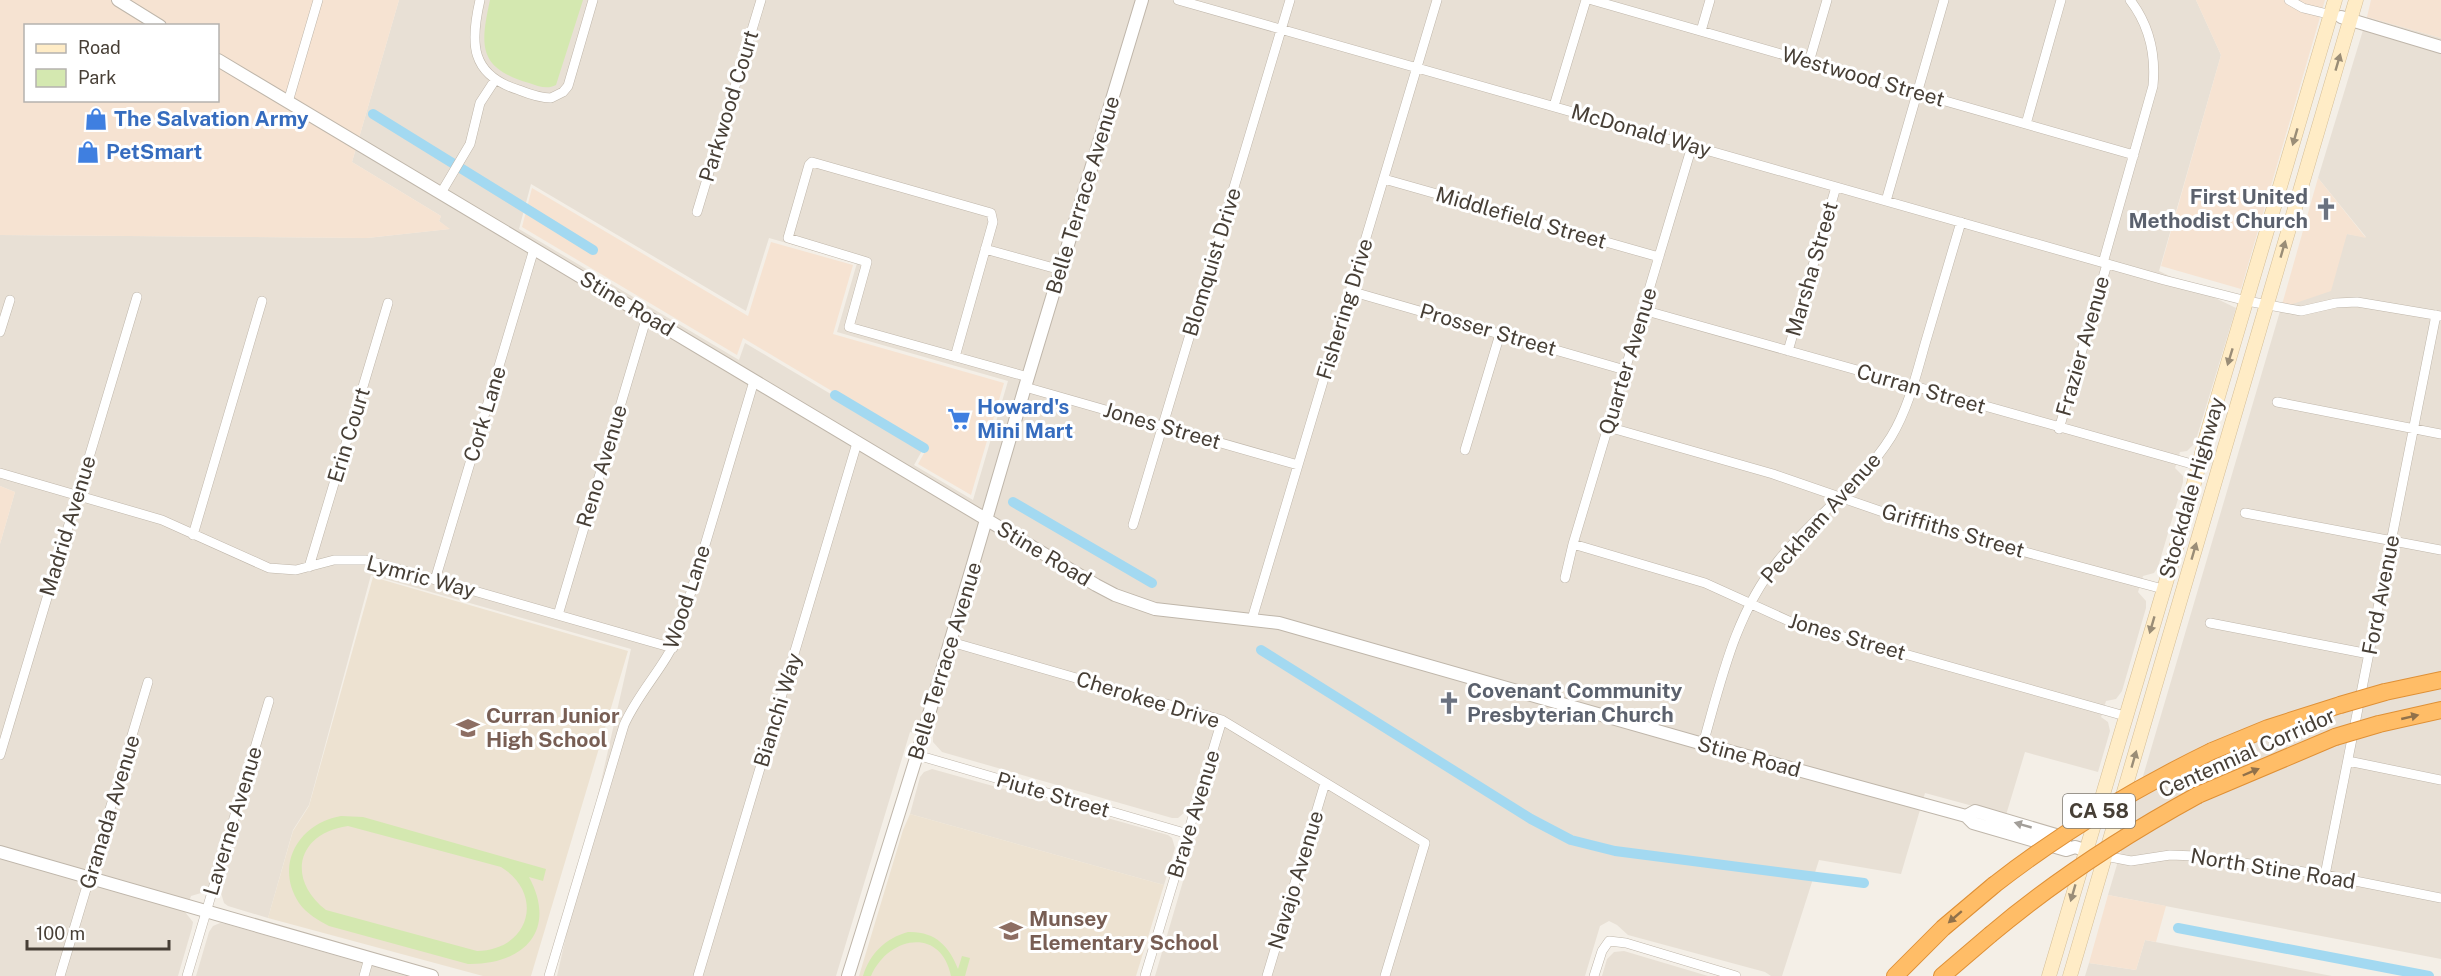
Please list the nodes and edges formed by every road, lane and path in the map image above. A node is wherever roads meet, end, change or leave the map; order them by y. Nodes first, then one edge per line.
1 (117, 0) edge
2 (318, 0) edge
3 (480, 0) edge
4 (593, 0) edge
5 (761, 0) edge
6 (1142, 0) edge
7 (1178, 0) edge
8 (1290, 0) edge
9 (1437, 0) edge
10 (1586, 0) edge
11 (1592, 0) edge
12 (1710, 0) edge
13 (1827, 0) edge
14 (1944, 0) edge
15 (2061, 0) edge
16 (2130, 0) edge
17 (2289, 0) edge
18 (2335, 0) edge
19 (2356, 0) edge
20 (2341, 17) junction
21 (157, 24) edge
22 (1282, 28) junction
23 (1701, 31) junction
24 (2441, 47) edge
25 (219, 61) edge
26 (1809, 62) junction
27 (1417, 67) junction
28 (495, 80) junction
29 (1917, 93) junction
30 (288, 102) junction
31 (1554, 106) junction
32 (2026, 124) junction
33 (1692, 146) junction
34 (2134, 155) junction
35 (1384, 179) junction
36 (1836, 187) junction
37 (441, 193) junction
38 (1887, 201) junction
39 (697, 212) dead end
40 (1961, 222) junction
41 (534, 249) junction
42 (985, 249) junction
43 (1659, 257) junction
44 (2105, 263) junction
45 (1061, 270) junction
46 (1350, 291) junction
47 (137, 297) dead end
48 (9, 300) dead end
49 (262, 302) dead end
50 (388, 303) dead end
51 (2257, 303) junction
52 (1643, 310) junction
53 (647, 316) junction
54 (2438, 316) edge
55 (0, 332) edge
56 (1500, 334) junction
57 (1788, 351) junction
58 (955, 357) junction
59 (1625, 369) junction
60 (754, 381) junction
61 (1026, 382) junction
62 (1913, 387) junction
63 (2277, 402) dead end
64 (1163, 427) junction
65 (1608, 427) junction
66 (2059, 429) junction
67 (2414, 429) junction
68 (2441, 434) edge
69 (857, 443) junction
70 (1465, 450) dead end
71 (1298, 465) junction
72 (2199, 466) junction
73 (0, 473) edge
74 (77, 496) junction
75 (1840, 497) junction
76 (2245, 513) dead end
77 (986, 520) junction
78 (1133, 525) dead end
79 (193, 535) junction
80 (2391, 540) junction
81 (1573, 544) junction
82 (2441, 550) edge
83 (309, 567) junction
84 (1565, 578) dead end
85 (435, 580) junction
86 (2163, 589) junction
87 (1750, 603) junction
88 (558, 615) junction
89 (1252, 619) junction
90 (2210, 623) dead end
91 (951, 642) junction
92 (673, 648) junction
93 (2369, 654) junction
94 (2441, 680) edge
95 (148, 682) dead end
96 (269, 701) dead end
97 (2441, 710) edge
98 (2125, 716) junction
99 (1222, 720) junction
100 (1703, 744) junction
101 (0, 755) edge
102 (917, 755) junction
103 (2348, 760) junction
104 (2441, 780) edge
105 (1325, 783) junction
106 (1188, 834) junction
107 (2080, 849) junction
108 (0, 852) edge
109 (2105, 856) junction
110 (2325, 875) junction
111 (90, 878) junction
112 (2441, 898) edge
113 (206, 911) junction
114 (1987, 938) junction
115 (369, 958) junction
116 (60, 976) edge
117 (187, 976) edge
118 (364, 976) edge
119 (432, 976) edge
120 (549, 976) edge
121 (698, 976) edge
122 (848, 976) edge
123 (1145, 976) edge
124 (1267, 976) edge
125 (1385, 976) edge
126 (1594, 976) edge
127 (1736, 976) edge
128 (1893, 976) edge
129 (1942, 976) edge
130 (1957, 976) edge
131 (2049, 976) edge
132 (2070, 976) edge

1 - 21 street
2 - 30 street
3 - 28 street
4 - 28 street
5 - 39 street, Parkwood Court
6 - 45 street, Belle Terrace Avenue
7 - 22 street, McDonald Way
8 - 22 street, Blomquist Drive
9 - 27 street, Fishering Drive
10 - 31 street
11 - 23 street, Westwood Street
12 - 23 street
13 - 26 street
14 - 29 street
15 - 32 street
16 - 34 street, Frazier Avenue
17 - 20 street
18 - 20 main road, Stockdale Highway
19 - 20 main road, Stockdale Highway
20 - 24 street
20 -> 51 main road, Stockdale Highway
51 -> 20 main road, Stockdale Highway
22 - 27 street, McDonald Way
22 - 64 street, Blomquist Drive
23 - 26 street, Westwood Street
25 - 30 street, Stine Road
26 - 29 street, Westwood Street
27 - 31 street, McDonald Way
27 - 35 street, Fishering Drive
28 - 37 street
29 - 32 street, Westwood Street
29 - 38 street
30 - 37 street, Stine Road
31 - 33 street, McDonald Way
32 - 34 street, Westwood Street
33 - 36 street, McDonald Way
33 - 43 street, Quarter Avenue
34 - 44 street, Frazier Avenue
35 - 43 street, Middlefield Street
35 - 46 street, Fishering Drive
36 - 38 street, McDonald Way
36 - 57 street, Marsha Street
37 - 41 street, Stine Road
38 - 40 street, McDonald Way
40 - 44 street, McDonald Way
40 - 62 street, Peckham Avenue
41 - 53 street, Stine Road
41 - 85 street, Cork Lane
42 - 45 street
42 - 58 street
42 - 58 street, Jones Street
43 - 52 street, Quarter Avenue
44 - 51 street, McDonald Way
44 - 66 street, Frazier Avenue
45 - 61 street, Belle Terrace Avenue
46 - 56 street, Prosser Street
46 - 71 street, Fishering Drive
47 - 74 street, Madrid Avenue
48 - 55 street
49 - 79 street
50 - 83 street, Erin Court
51 - 54 street, McDonald Way
51 -> 72 main road, Stockdale Highway
109 -> 51 main road, Stockdale Highway
52 - 57 street, Curran Street
52 - 59 street, Quarter Avenue
53 - 60 street, Stine Road
53 - 88 street, Reno Avenue
54 - 67 street, Ford Avenue
56 - 59 street, Prosser Street
56 - 70 street
57 - 62 street, Curran Street
58 - 61 street, Jones Street
59 - 65 street, Quarter Avenue
60 - 69 street, Stine Road
60 - 92 street, Wood Lane
61 - 64 street, Jones Street
61 - 77 street, Belle Terrace Avenue
62 - 66 street, Curran Street
62 - 75 street, Peckham Avenue
63 - 67 street
64 - 71 street, Jones Street
64 - 78 street, Blomquist Drive
65 - 75 street, Griffiths Street
65 - 81 street, Quarter Avenue
66 - 72 street, Curran Street
67 - 68 street
67 - 80 street, Ford Avenue
69 - 77 street, Stine Road
69 - 121 street, Bianchi Way
71 - 89 street, Fishering Drive
72 - 86 main road, Stockdale Highway
73 - 74 street, Lymric Way
74 - 79 street, Lymric Way
74 - 101 street, Madrid Avenue
75 - 86 street, Griffiths Street
75 - 87 street, Peckham Avenue
76 - 80 street
77 - 89 street, Stine Road
77 - 91 street, Belle Terrace Avenue
79 - 83 street, Lymric Way
80 - 82 street
80 - 93 street, Ford Avenue
81 - 84 street, Quarter Avenue
81 - 87 street, Jones Street
83 - 85 street, Lymric Way
85 - 88 street, Lymric Way
86 -> 98 main road, Stockdale Highway
87 - 98 street, Jones Street
87 - 100 street, Peckham Avenue
88 - 92 street, Lymric Way
89 - 100 street, Stine Road
90 - 93 street
91 - 99 street, Cherokee Drive
91 - 102 street, Belle Terrace Avenue
92 - 120 street, Wood Lane
93 - 103 street, Ford Avenue
94 -> 128 highway, Centennial Corridor / CA 58, bridge
95 - 111 street, Granada Avenue
96 - 113 street, Laverne Avenue
114 -> 97 highway, Centennial Corridor / CA 58, bridge
98 - 107 main road, Stockdale Highway
99 - 105 street, Cherokee Drive
99 - 106 street, Brave Avenue
100 - 107 street, Stine Road
102 - 106 street, Piute Street
102 - 122 street, Belle Terrace Avenue
103 - 104 street
103 - 110 street, Ford Avenue
105 - 124 street, Navajo Avenue
105 - 125 street, Cherokee Drive
106 - 123 street, Brave Avenue
107 - 109 street, Stine Road
107 -> 131 main road, Stockdale Highway
108 - 111 street
109 - 110 street, North Stine Road
109 - 132 main road, Stockdale Highway
110 - 112 street, North Stine Road
111 - 113 street
111 - 116 street, Granada Avenue
113 - 115 street
113 - 117 street, Laverne Avenue
114 - 129 highway, Centennial Corridor / CA 58
114 - 130 highway
115 - 118 street
115 - 119 street
126 - 127 street

